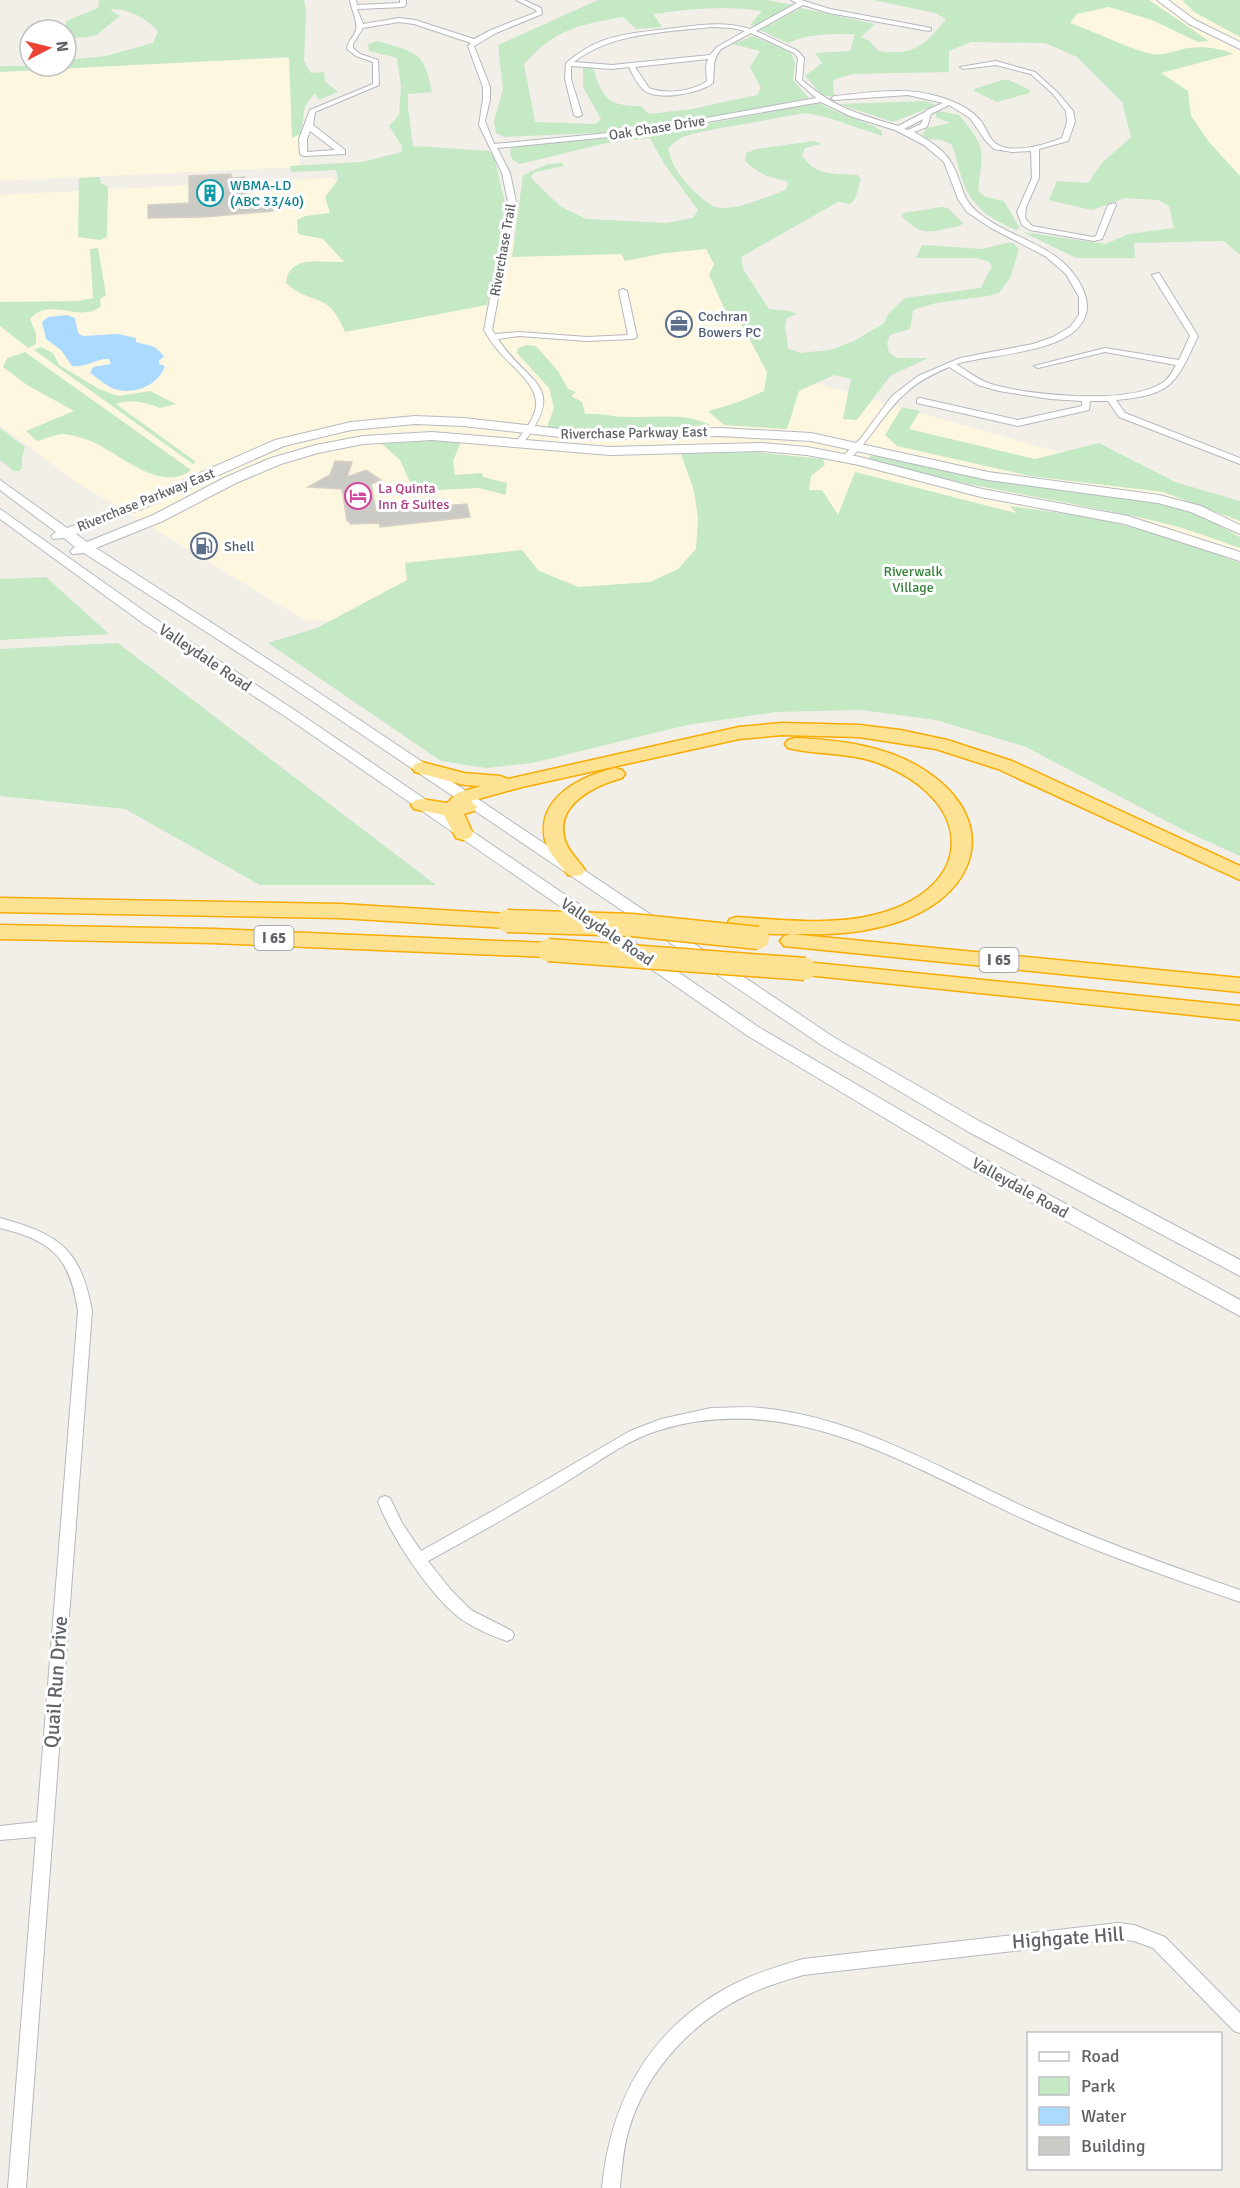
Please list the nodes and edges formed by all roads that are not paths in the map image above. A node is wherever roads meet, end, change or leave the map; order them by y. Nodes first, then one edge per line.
1 (403, 0) edge
2 (519, 0) edge
3 (793, 0) edge
4 (1162, 0) edge
5 (353, 3) edge
6 (802, 3) junction
7 (361, 26) junction
8 (929, 29) dead end
9 (750, 31) junction
10 (475, 42) junction
11 (1240, 46) edge
12 (711, 57) junction
13 (568, 64) junction
14 (631, 65) junction
15 (963, 68) dead end
16 (834, 98) dead end
17 (819, 100) junction
18 (948, 103) junction
19 (929, 111) junction
20 (578, 115) dead end
21 (309, 126) junction
22 (898, 129) junction
23 (907, 133) junction
24 (493, 146) junction
25 (1035, 149) junction
26 (1112, 206) dead end
27 (1155, 275) dead end
28 (623, 291) dead end
29 (488, 328) junction
30 (633, 335) junction
31 (492, 337) junction
32 (950, 363) junction
33 (1180, 363) junction
34 (1038, 366) dead end
35 (1086, 398) junction
36 (1112, 400) junction
37 (920, 402) dead end
38 (530, 431) junction
39 (519, 444) junction
40 (860, 446) junction
41 (846, 458) junction
42 (1240, 461) edge
43 (0, 484) edge
44 (0, 513) edge
45 (1240, 530) edge
46 (65, 533) junction
47 (40, 543) junction
48 (86, 548) junction
49 (1240, 556) edge
50 (61, 557) junction
51 (422, 768) junction
52 (596, 778) junction
53 (519, 782) junction
54 (464, 804) junction
55 (421, 805) junction
56 (463, 834) junction
57 (575, 870) junction
58 (1240, 874) edge
59 (0, 905) edge
60 (752, 931) junction
61 (0, 932) edge
62 (1240, 985) edge
63 (1114, 1000) junction
64 (1240, 1013) edge
65 (1240, 1028) edge
66 (0, 1223) edge
67 (1240, 1269) edge
68 (1240, 1309) edge
69 (385, 1502) dead end
70 (420, 1558) junction
71 (1240, 1596) edge
72 (507, 1635) dead end
73 (44, 1829) junction
74 (0, 1833) edge
75 (1240, 2025) edge
76 (17, 2188) edge
77 (611, 2188) edge

1 - 5 street
2 - 10 street
3 - 6 street
4 - 11 main road
5 - 7 street
6 - 8 street
6 - 9 street
7 - 10 street
7 - 21 street
9 - 12 street
9 - 13 street
9 - 17 street
10 - 24 street, Riverchase Trail
12 - 14 street
12 - 14 street
13 - 14 street
13 - 20 street
15 - 25 street
16 - 18 street
17 - 22 street
17 - 24 street, Oak Chase Drive
18 - 19 street
18 - 25 street
19 - 22 street
19 - 23 street
21 - 21 street
22 - 23 street
23 - 32 street
24 - 29 street, Riverchase Trail
25 - 26 street
27 - 33 street
28 - 30 street
29 - 30 street
29 - 31 street
30 - 31 street
31 - 38 street
32 - 35 street
32 - 40 street
33 - 34 street
33 - 36 street
35 - 36 street
35 - 37 street
36 - 42 street
38 - 39 street
38 - 40 main road, Riverchase Parkway East
38 - 46 main road, Riverchase Parkway East
39 - 41 main road, Riverchase Parkway East
39 - 48 main road, Riverchase Parkway East
40 - 41 street
40 - 45 main road, Riverchase Parkway East
41 - 49 main road, Riverchase Parkway East
43 - 46 main road, Valleydale Road
44 - 47 main road, Valleydale Road
46 - 47 main road, Riverchase Parkway East
46 - 48 main road, Valleydale Road
47 - 50 main road, Valleydale Road
48 - 50 main road, Riverchase Parkway East
48 - 51 main road, Valleydale Road
50 - 55 main road, Valleydale Road
51 - 53 highway
51 - 54 main road, Valleydale Road
52 - 54 highway
52 - 57 highway
52 - 60 highway
53 - 54 highway
53 - 58 highway
54 - 55 highway
54 - 56 highway
54 - 57 main road, Valleydale Road
55 - 56 main road, Valleydale Road
56 - 68 main road, Valleydale Road
57 - 67 main road, Valleydale Road
59 - 60 highway, I 65, bridge
60 - 62 highway, I 65
61 - 63 highway, I 65, bridge
63 - 64 highway, I 65
63 - 65 highway
66 - 73 street, Quail Run Drive
69 - 70 street
70 - 71 street
70 - 72 street
73 - 74 street
73 - 76 street, Quail Run Drive
75 - 77 street, Highgate Hill

